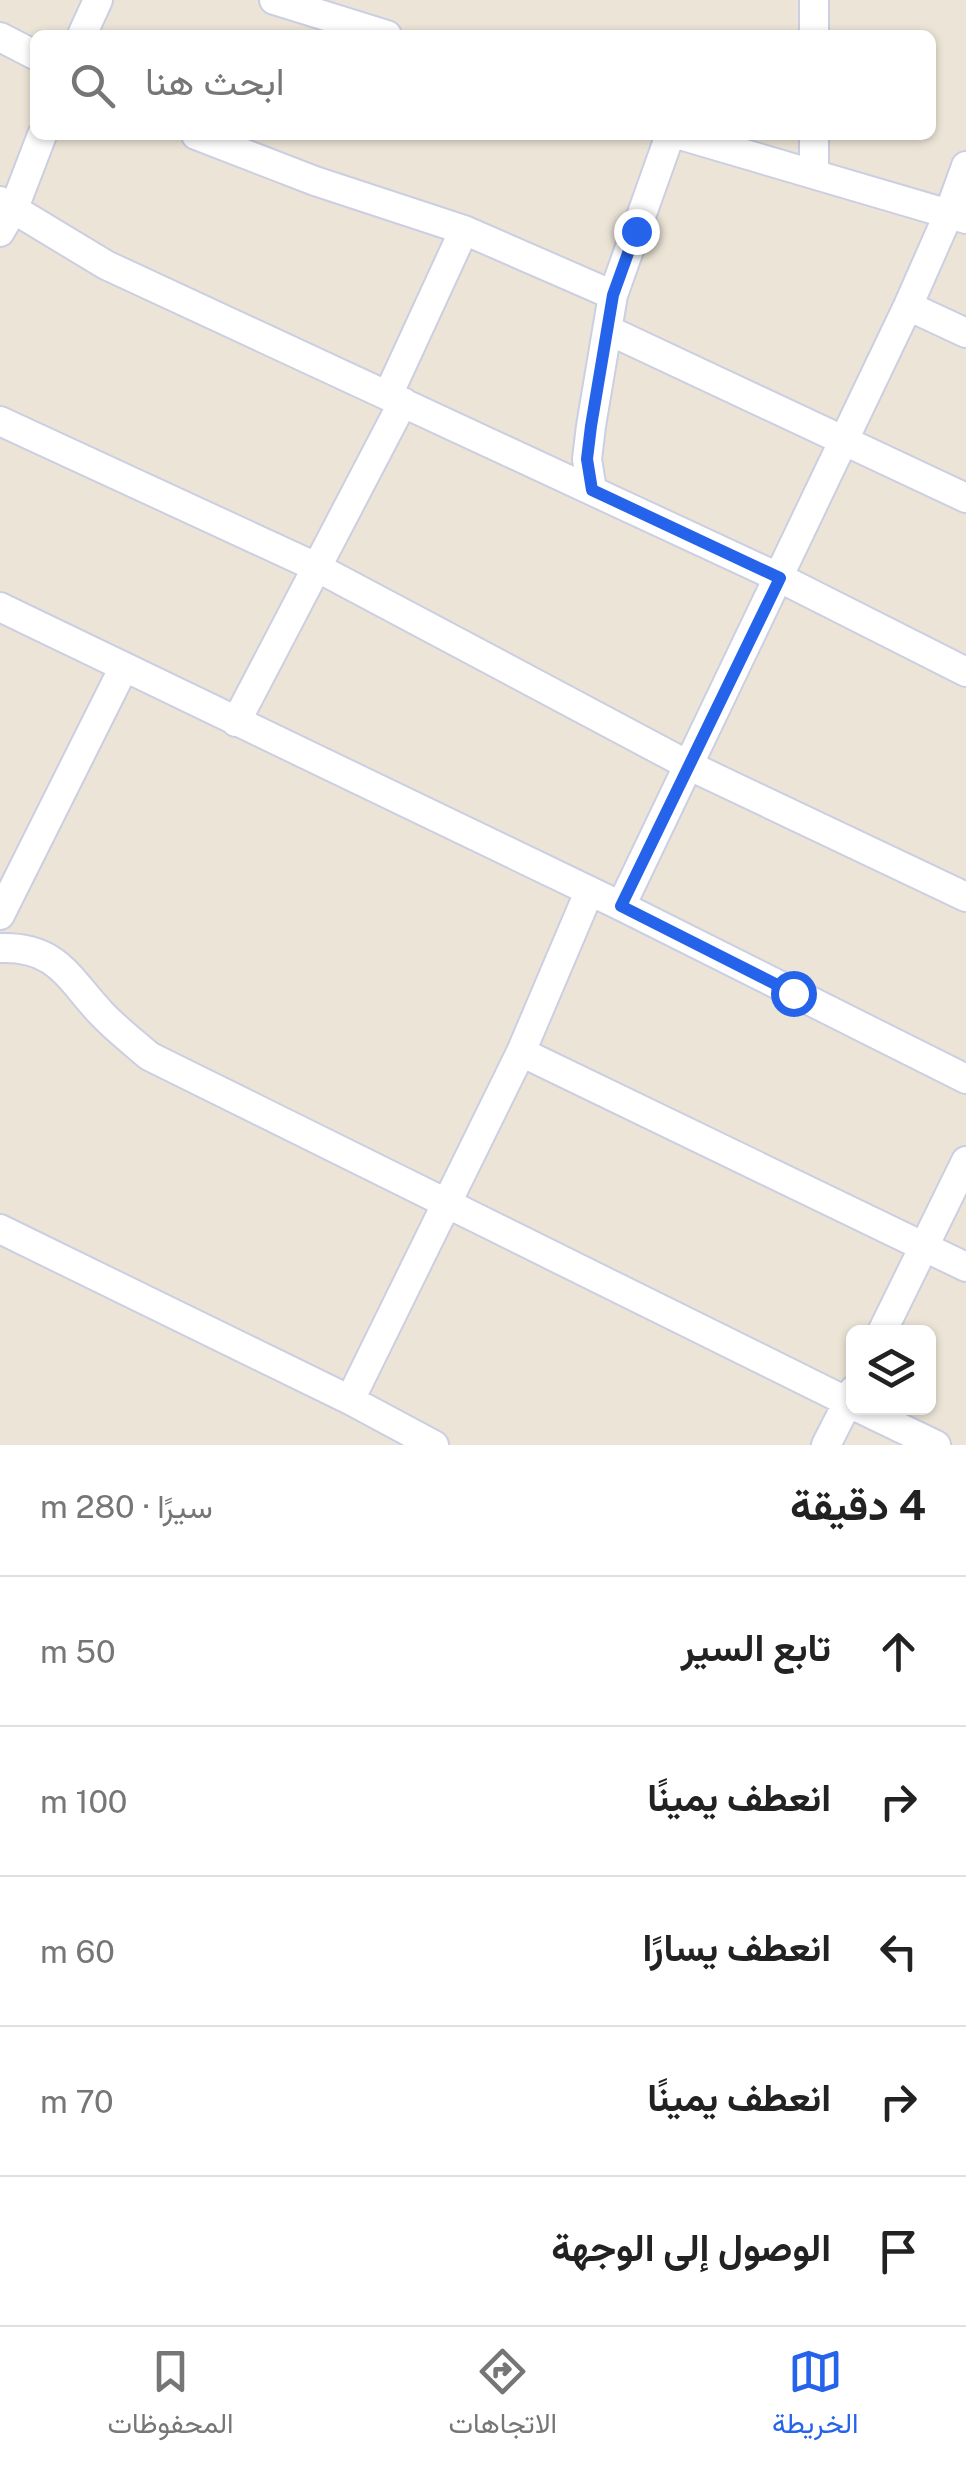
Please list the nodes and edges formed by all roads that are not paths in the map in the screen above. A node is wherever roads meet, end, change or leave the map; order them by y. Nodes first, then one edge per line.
1 (98, 0) edge
2 (274, 0) edge
3 (814, 0) edge
4 (315, 5) edge
5 (84, 30) edge
6 (375, 30) edge
7 (814, 30) edge
8 (0, 38) edge
9 (30, 53) edge
10 (40, 140) edge
11 (209, 140) edge
12 (668, 140) edge
13 (697, 140) edge
14 (814, 140) edge
15 (966, 166) edge
16 (814, 174) junction
17 (5, 213) edge
18 (958, 216) edge
19 (464, 230) junction
20 (613, 295) junction
21 (908, 306) junction
22 (608, 330) junction
23 (966, 333) edge
24 (395, 398) junction
25 (0, 421) edge
26 (844, 442) junction
27 (592, 490) junction
28 (966, 498) edge
29 (316, 567) junction
30 (780, 578) junction
31 (0, 607) edge
32 (124, 667) junction
33 (966, 672) edge
34 (236, 722) junction
35 (690, 766) junction
36 (589, 892) junction
37 (966, 897) edge
38 (3, 900) edge
39 (621, 906) junction
40 (0, 948) edge
41 (521, 1052) junction
42 (966, 1080) edge
43 (966, 1162) edge
44 (446, 1203) junction
45 (0, 1229) edge
46 (924, 1247) junction
47 (966, 1267) edge
48 (885, 1325) edge
49 (846, 1398) edge
50 (350, 1400) junction
51 (846, 1412) edge
52 (879, 1415) edge
53 (434, 1445) edge
54 (826, 1445) edge
55 (936, 1445) edge

1 - 5 street
2 - 4 street
3 - 7 street
4 - 6 street
8 - 9 street
10 - 17 street
11 - 19 street
12 - 20 street
13 - 16 street
14 - 16 street
15 - 18 street
16 - 18 street
17 - 24 street
18 - 21 street
19 - 20 street
19 - 24 street
20 - 22 street
21 - 23 street
21 - 26 street
22 - 26 street
22 - 27 street
24 - 27 street
24 - 29 street
25 - 29 street
26 - 28 street
26 - 30 street
27 - 30 street
29 - 34 street
29 - 35 street
30 - 33 street
30 - 35 street
31 - 32 street
32 - 34 street
32 - 38 street
34 - 36 street
35 - 37 street
35 - 39 street
36 - 39 street
36 - 41 street
39 - 42 street
40 - 44 street
41 - 44 street
41 - 46 street
43 - 46 street
44 - 49 street
44 - 50 street
45 - 50 street
46 - 47 street
46 - 48 street
50 - 53 street
51 - 54 street
52 - 55 street

